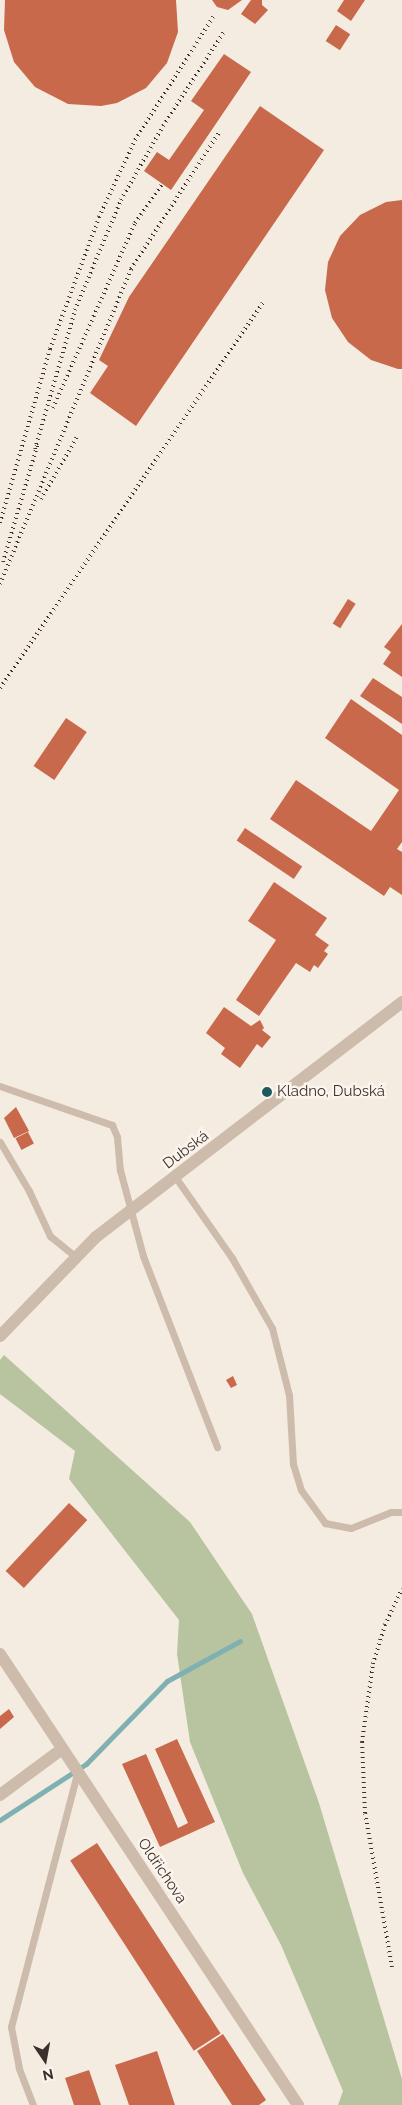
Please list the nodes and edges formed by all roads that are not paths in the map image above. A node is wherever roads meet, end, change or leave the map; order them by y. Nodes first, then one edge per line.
1 (402, 1002) edge
2 (0, 1086) edge
3 (0, 1142) edge
4 (176, 1178) junction
5 (76, 1257) junction
6 (0, 1336) edge
7 (217, 1447) dead end
8 (402, 1512) edge
9 (0, 1654) edge
10 (62, 1749) junction
11 (77, 1772) junction
12 (0, 1794) edge
13 (33, 2105) edge
14 (298, 2105) edge

1 - 4 street, Dubská
2 - 7 lane, bridge
3 - 5 lane
4 - 5 street, Dubská
4 - 8 lane
5 - 6 street, Dubská
9 - 10 street, Oldřichova
10 - 11 street, Oldřichova
10 - 12 street
11 - 13 lane
11 - 14 street, Oldřichova

